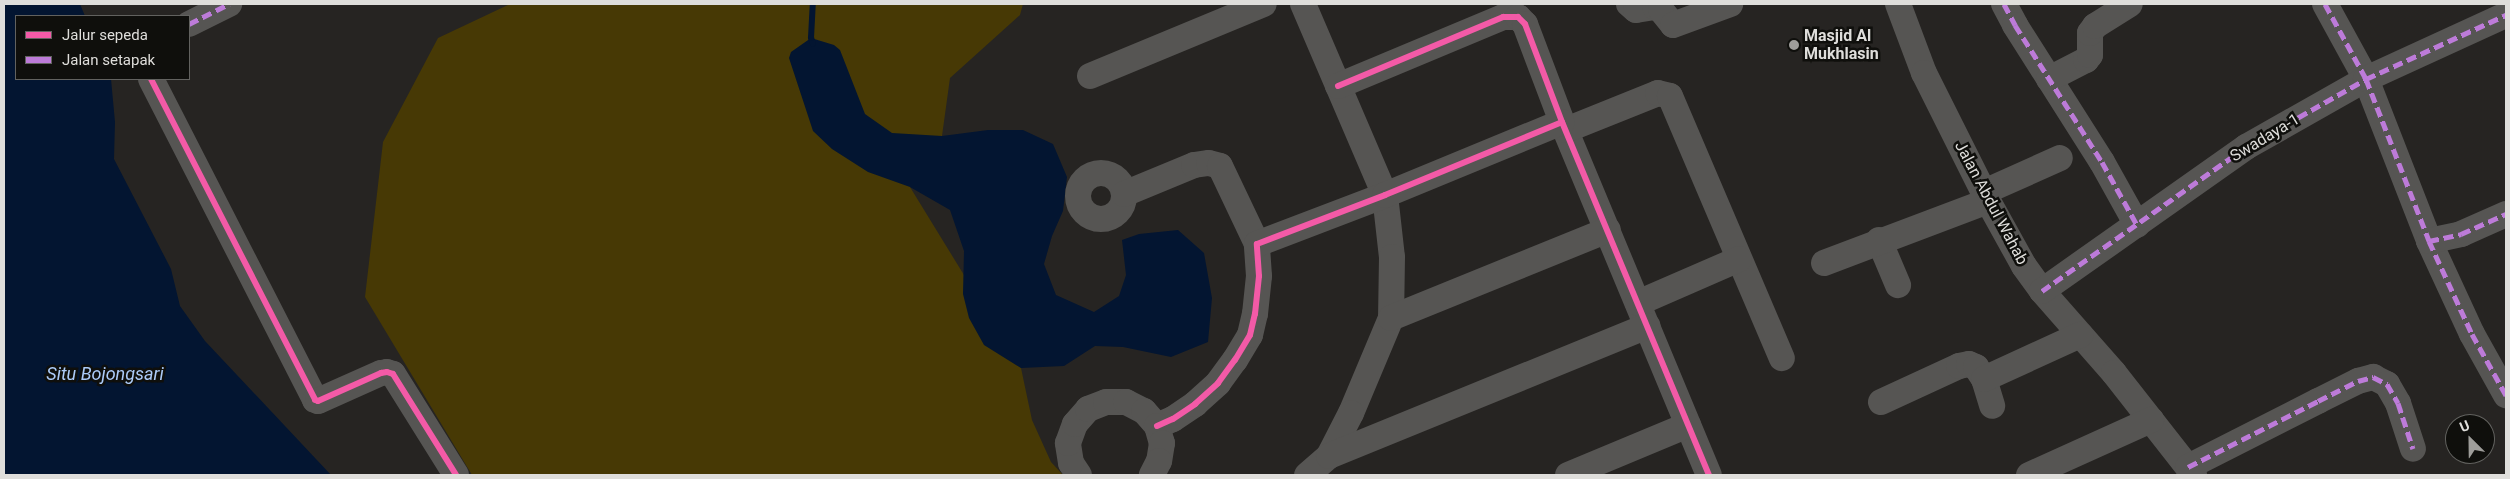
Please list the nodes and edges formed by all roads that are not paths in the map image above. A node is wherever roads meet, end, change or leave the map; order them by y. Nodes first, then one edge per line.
1 (229, 4) edge
2 (1264, 4) edge
3 (1303, 4) edge
4 (1629, 4) edge
5 (1730, 4) edge
6 (1898, 4) edge
7 (2004, 4) edge
8 (2130, 4) edge
9 (2325, 4) edge
10 (2506, 15) edge
11 (190, 24) edge
12 (1090, 76) dead end
13 (2049, 79) junction
14 (2366, 79) junction
15 (152, 80) edge
16 (1338, 86) junction
17 (1564, 126) junction
18 (2060, 158) dead end
19 (1124, 194) dead end
20 (1385, 195) junction
21 (1986, 197) junction
22 (2506, 214) edge
23 (1608, 230) junction
24 (2126, 233) junction
25 (1879, 240) junction
26 (2429, 240) junction
27 (1257, 244) junction
28 (1739, 259) junction
29 (1824, 263) dead end
30 (1898, 285) dead end
31 (2042, 291) junction
32 (1642, 314) junction
33 (1391, 318) junction
34 (2080, 335) junction
35 (1782, 358) dead end
36 (1984, 378) junction
37 (2506, 395) edge
38 (1881, 402) dead end
39 (1992, 406) dead end
40 (2152, 420) junction
41 (1688, 425) junction
42 (1156, 426) junction
43 (2414, 449) dead end
44 (1329, 456) junction
45 (2191, 471) edge
46 (456, 475) edge
47 (1079, 475) edge
48 (1152, 475) edge
49 (1307, 475) edge
50 (1568, 475) edge
51 (1709, 475) edge
52 (2029, 475) edge

1 - 11 street
2 - 12 street
3 - 16 street
4 - 5 street
6 - 21 street, Jalan Abdul Wahab
7 - 13 street
8 - 13 street
9 - 14 street
10 - 14 street, Swadaya-1
13 - 24 street
14 - 24 street, Swadaya-1
14 - 26 street
15 - 46 street
16 - 17 street
16 - 20 street
17 - 20 street
17 - 23 street
17 - 28 street
18 - 21 street
19 - 27 street
20 - 27 street
20 - 33 street
21 - 25 street
21 - 31 street, Jalan Abdul Wahab
22 - 26 street
23 - 32 street
23 - 33 street
24 - 31 street, Swadaya-1
25 - 29 street
25 - 30 street
26 - 37 street
27 - 42 street
28 - 32 street
28 - 35 street
31 - 34 street, Jalan Abdul Wahab
32 - 41 street
32 - 44 street
33 - 44 street
34 - 36 street
34 - 40 street, Jalan Abdul Wahab
36 - 38 street
36 - 39 street
40 - 45 street, Jalan Abdul Wahab
40 - 52 street
41 - 50 street
41 - 51 street
42 - 47 street
42 - 48 street
43 - 45 street
44 - 49 street

